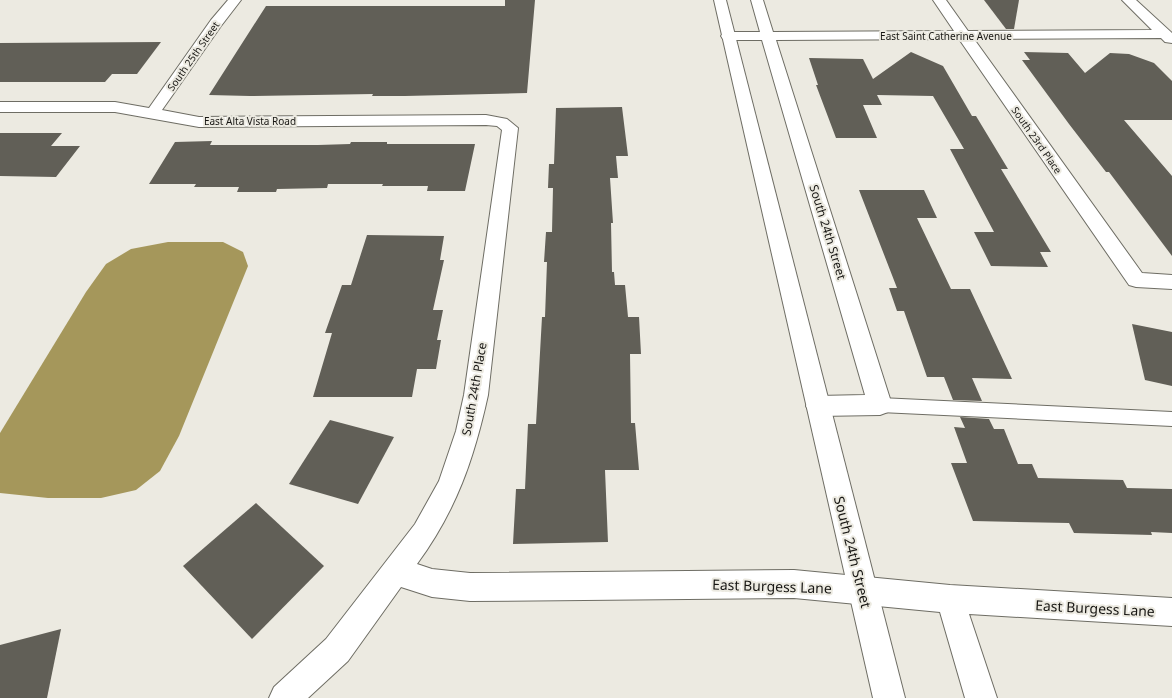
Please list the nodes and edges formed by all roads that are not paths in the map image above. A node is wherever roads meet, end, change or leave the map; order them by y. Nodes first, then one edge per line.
1 (235, 0) edge
2 (720, 0) edge
3 (757, 0) edge
4 (939, 0) edge
5 (1128, 0) edge
6 (728, 36) junction
7 (768, 36) junction
8 (964, 36) junction
9 (1169, 36) edge
10 (0, 107) edge
11 (152, 114) junction
12 (501, 122) joint
13 (1172, 282) edge
14 (880, 405) junction
15 (818, 406) junction
16 (1172, 419) edge
17 (396, 571) junction
18 (863, 591) junction
19 (950, 599) junction
20 (1172, 612) edge
21 (286, 698) edge
22 (889, 698) edge
23 (981, 698) edge

1 - 11 street, South 25th Street
2 - 6 street, South 24th Street
3 - 7 street, South 24th Street
4 - 8 street, South 23rd Place
5 - 9 street
6 - 7 street, East Saint Catherine Avenue
6 - 15 street, South 24th Street
7 - 8 street, East Saint Catherine Avenue
7 - 14 street, South 24th Street
8 - 9 street, East Saint Catherine Avenue
8 - 13 street, South 23rd Place
10 - 11 street, East Alta Vista Road
11 - 12 street, East Alta Vista Road
12 - 17 street, South 24th Place
14 - 15 street
14 - 16 lane
15 - 18 street, South 24th Street
17 - 18 street, East Burgess Lane
17 - 21 street, South 24th Place
18 - 19 street, East Burgess Lane
18 - 22 street, South 24th Street
19 - 20 street, East Burgess Lane
19 - 23 street

